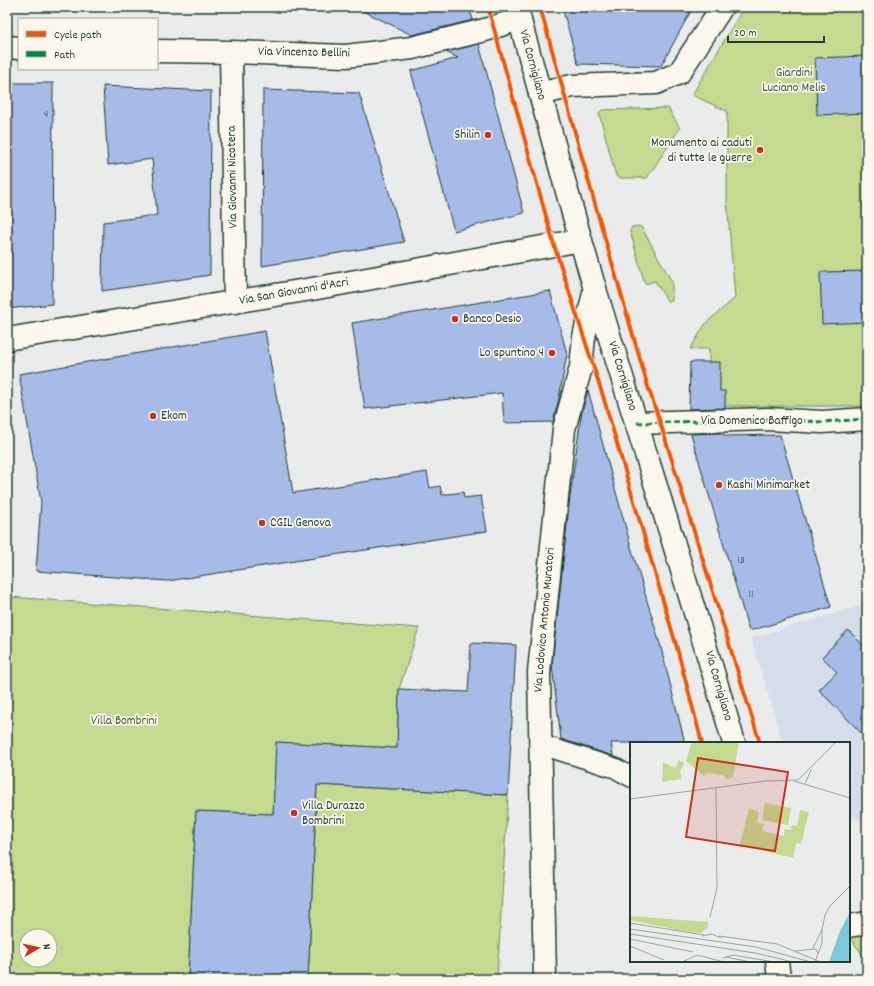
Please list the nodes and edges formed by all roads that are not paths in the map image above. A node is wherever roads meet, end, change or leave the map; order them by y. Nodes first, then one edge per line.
1 (722, 7) edge
2 (518, 13) edge
3 (7, 47) edge
4 (18, 48) edge
5 (158, 51) edge
6 (231, 52) junction
7 (540, 94) junction
8 (580, 240) junction
9 (595, 288) junction
10 (235, 302) junction
11 (7, 340) edge
12 (867, 419) edge
13 (637, 423) junction
14 (734, 742) edge
15 (539, 744) junction
16 (630, 776) edge
17 (867, 923) edge
18 (850, 926) edge
19 (777, 962) edge
20 (545, 979) edge
21 (779, 979) edge

1 - 7 street
2 - 6 street, Via Vincenzo Bellini
2 - 7 street, Via Cornigliano
3 - 4 street
5 - 6 street, Via Vincenzo Bellini
6 - 10 street, Via Giovanni Nicotera
7 - 8 street, Via Cornigliano
8 - 9 street, Via Cornigliano
8 - 10 street, Via San Giovanni d'Acri
9 - 13 street, Via Cornigliano
9 - 15 street, Via Lodovico Antonio Muratori
10 - 11 street, Via San Giovanni d'Acri
12 - 13 street, Via Domenico Baffigo
13 - 14 street, Via Cornigliano
15 - 16 lane
15 - 20 street, Via Lodovico Antonio Muratori
17 - 18 street
19 - 21 street

